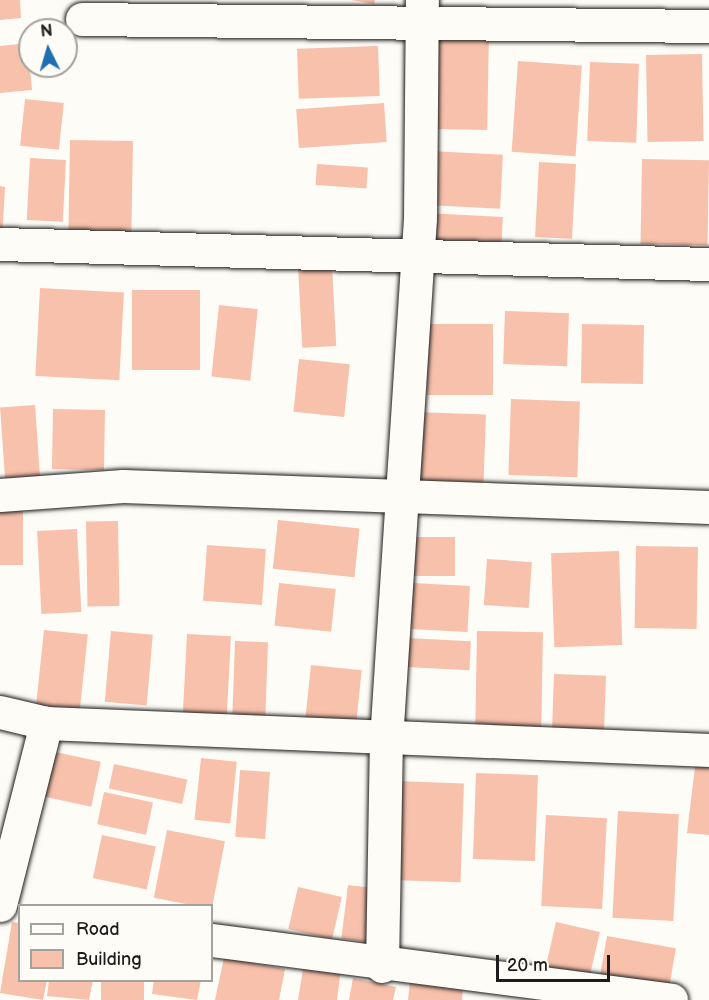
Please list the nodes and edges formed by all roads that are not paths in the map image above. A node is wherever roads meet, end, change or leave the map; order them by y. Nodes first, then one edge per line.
1 (421, 12) edge
2 (531, 14) edge
3 (82, 19) dead end
4 (709, 26) edge
5 (0, 244) edge
6 (417, 254) junction
7 (709, 264) edge
8 (0, 495) edge
9 (402, 496) junction
10 (709, 507) edge
11 (0, 712) edge
12 (46, 723) junction
13 (386, 740) junction
14 (709, 750) edge
15 (0, 906) edge
16 (18, 910) edge
17 (213, 940) edge
18 (382, 966) junction
19 (671, 1000) edge

1 - 2 street
1 - 3 street
1 - 6 street
2 - 4 street
5 - 6 street
6 - 7 street
6 - 9 street
8 - 9 street
9 - 10 street
9 - 13 street
11 - 12 street
12 - 13 street
12 - 15 street
13 - 14 street
13 - 18 street
15 - 16 street
17 - 18 street
18 - 19 street

